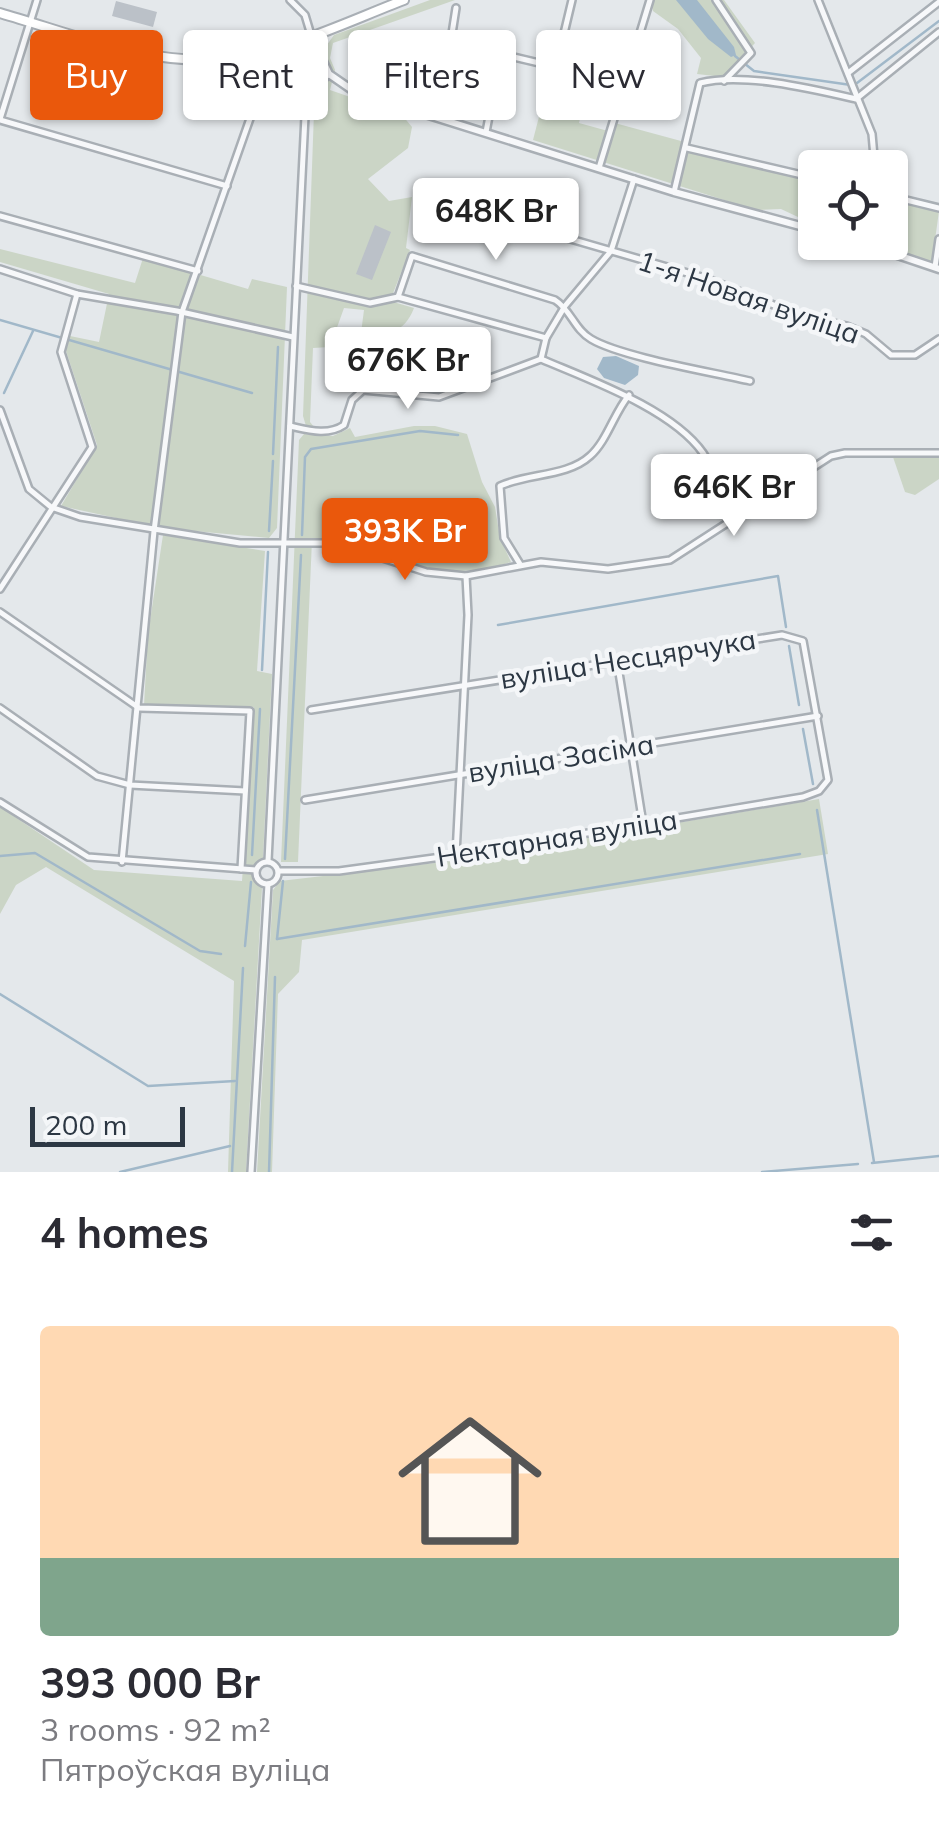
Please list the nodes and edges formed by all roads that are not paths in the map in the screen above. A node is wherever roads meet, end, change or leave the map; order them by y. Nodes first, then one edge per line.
1 (38, 0) edge
2 (290, 0) edge
3 (404, 0) edge
4 (572, 0) edge
5 (650, 0) edge
6 (716, 0) edge
7 (818, 0) edge
8 (939, 2) edge
9 (456, 8) dead end
10 (0, 13) edge
11 (30, 22) junction
12 (310, 30) edge
13 (324, 30) edge
14 (453, 30) edge
15 (939, 32) edge
16 (516, 58) edge
17 (183, 59) edge
18 (848, 73) junction
19 (328, 74) edge
20 (724, 81) junction
21 (859, 98) junction
22 (0, 119) edge
23 (250, 120) edge
24 (305, 120) edge
25 (488, 120) edge
26 (486, 132) junction
27 (687, 148) junction
28 (875, 150) edge
29 (599, 168) junction
30 (798, 174) edge
31 (634, 179) junction
32 (227, 186) junction
33 (674, 192) junction
34 (436, 200) dead end
35 (908, 200) edge
36 (939, 208) edge
37 (0, 216) edge
38 (798, 225) edge
39 (939, 240) edge
40 (611, 251) junction
41 (908, 258) edge
42 (937, 268) edge
43 (0, 270) edge
44 (198, 271) junction
45 (296, 286) junction
46 (76, 294) junction
47 (398, 297) junction
48 (564, 306) junction
49 (182, 312) junction
50 (294, 337) junction
51 (546, 338) junction
52 (939, 339) edge
53 (541, 359) junction
54 (750, 382) dead end
55 (629, 395) junction
56 (0, 410) edge
57 (290, 426) junction
58 (939, 453) edge
59 (51, 507) junction
60 (736, 516) junction
61 (154, 531) junction
62 (283, 543) junction
63 (520, 564) junction
64 (466, 576) junction
65 (0, 589) edge
66 (0, 612) edge
67 (617, 660) junction
68 (462, 685) junction
69 (0, 708) edge
70 (139, 708) junction
71 (311, 710) dead end
72 (818, 716) junction
73 (631, 748) junction
74 (460, 775) junction
75 (828, 780) joint
76 (130, 784) junction
77 (246, 791) junction
78 (305, 800) dead end
79 (0, 802) edge
80 (642, 824) junction
81 (456, 855) junction
82 (122, 862) junction
83 (268, 862) junction
84 (241, 869) junction
85 (256, 870) junction
86 (278, 871) junction
87 (268, 884) junction
88 (251, 1172) edge

1 - 11 street
2 - 12 street
3 - 13 main road
4 - 16 street
5 - 29 street
6 - 20 street
7 - 18 street
8 - 18 street
9 - 14 street
10 - 11 main road
11 - 17 main road
11 - 22 street
15 - 21 street
18 - 21 street
19 - 26 street
20 - 21 street
20 - 27 street
21 - 28 street
22 - 32 street
23 - 32 street
24 - 45 street
25 - 26 street
26 - 29 street
27 - 30 street
27 - 33 street
29 - 31 street
31 - 33 street
31 - 40 street
32 - 44 street
33 - 38 street
34 - 40 street, 1-я Новая вуліца
35 - 36 street
37 - 44 street
39 - 42 street
40 - 48 street
40 - 52 street, 1-я Новая вуліца
41 - 42 street
43 - 46 street
44 - 49 street
45 - 47 street
45 - 50 street
46 - 49 street
46 - 59 street
47 - 48 street
47 - 51 street
48 - 51 street
48 - 54 street
49 - 50 street
49 - 61 street
50 - 57 street
51 - 53 street
53 - 55 street
53 - 57 street
55 - 60 street
55 - 63 street
56 - 59 street
57 - 62 street
58 - 60 street
59 - 61 street
59 - 65 street
60 - 63 street
61 - 62 street
61 - 70 street
62 - 64 street
62 - 83 street
63 - 64 street
64 - 68 street
66 - 70 street
67 - 68 street, вуліца Несцярчука
67 - 72 street, вуліца Несцярчука
67 - 73 street
68 - 71 street, вуліца Несцярчука
68 - 74 street
69 - 76 street
70 - 76 street
70 - 77 street
72 - 73 street, вуліца Засіма
72 - 75 street, вуліца Несцярчука
73 - 74 street, вуліца Засіма
73 - 80 street
74 - 78 street, вуліца Засіма
74 - 81 street
75 - 80 street, Нектарная вуліца
76 - 77 street
76 - 82 street
77 - 84 street
79 - 82 street
80 - 81 street, Нектарная вуліца
81 - 86 street, Нектарная вуліца
82 - 84 street
83 - 85 street
83 - 86 street
84 - 85 street
85 - 87 street
86 - 87 street
87 - 88 street

